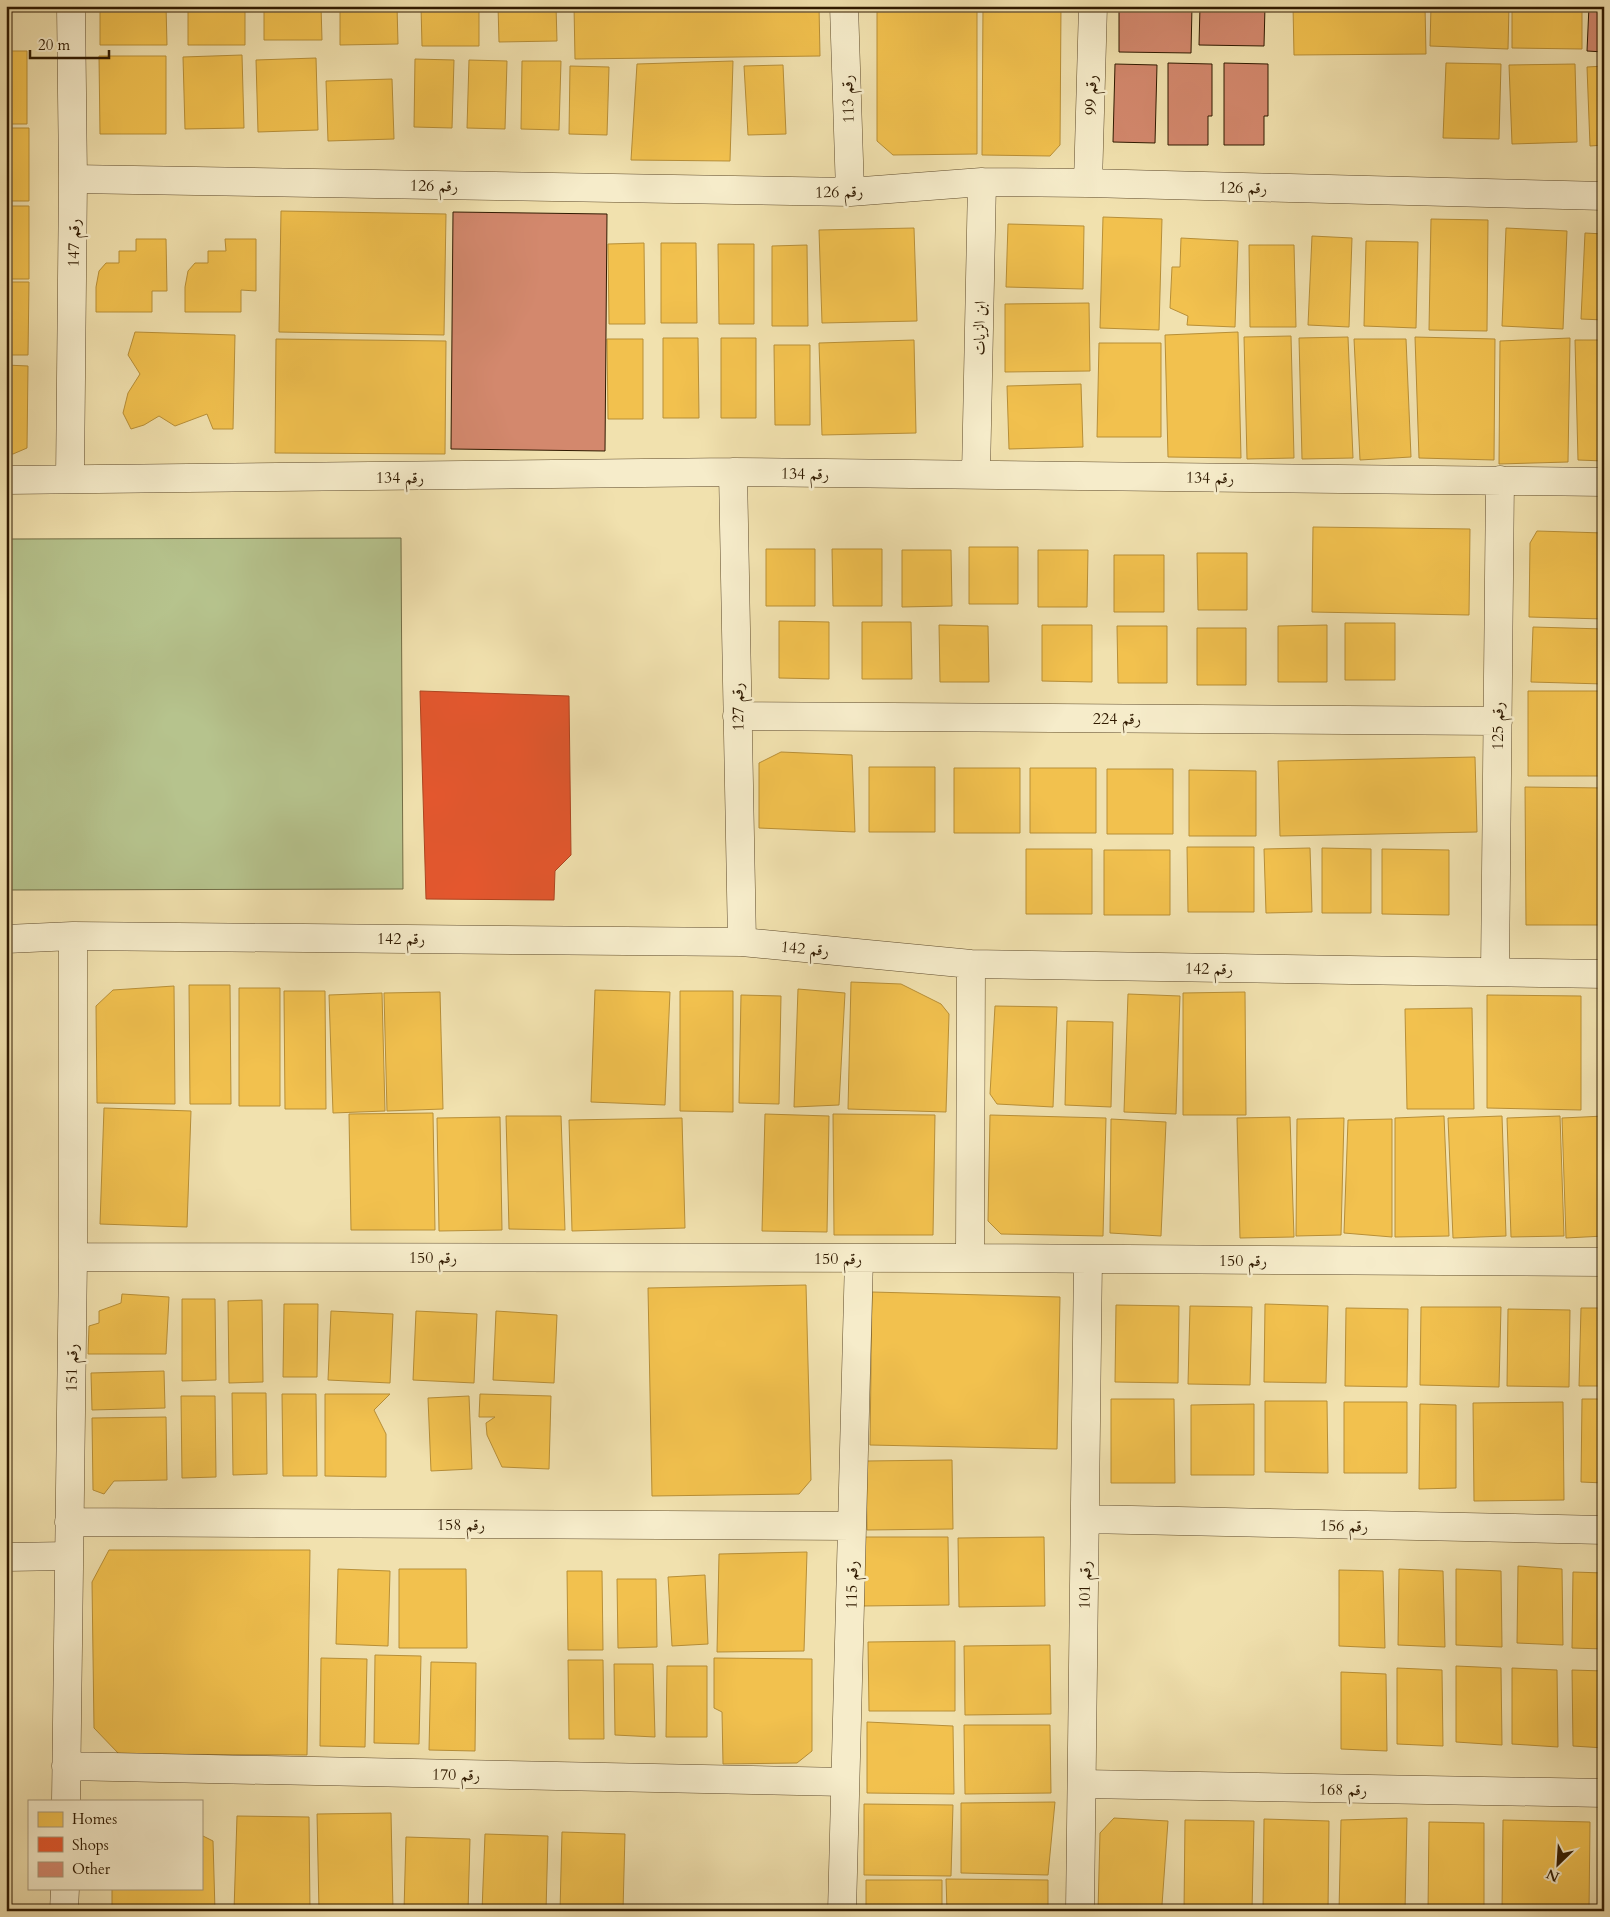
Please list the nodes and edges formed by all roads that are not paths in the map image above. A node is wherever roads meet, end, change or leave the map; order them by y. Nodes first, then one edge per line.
1 (70, 6) edge
2 (844, 6) edge
3 (1093, 6) edge
4 (73, 179) junction
5 (982, 182) junction
6 (1088, 183) junction
7 (850, 192) junction
8 (1604, 196) edge
9 (733, 472) junction
10 (976, 474) junction
11 (6, 480) edge
12 (70, 480) junction
13 (1500, 480) junction
14 (1604, 482) edge
15 (737, 716) junction
16 (1498, 721) junction
17 (73, 936) junction
18 (6, 939) edge
19 (742, 942) junction
20 (971, 964) junction
21 (1496, 972) junction
22 (1604, 974) edge
23 (73, 1257) junction
24 (859, 1258) junction
25 (970, 1258) junction
26 (1088, 1259) junction
27 (1604, 1262) edge
28 (1085, 1519) junction
29 (69, 1522) junction
30 (852, 1526) junction
31 (1604, 1530) edge
32 (69, 1556) junction
33 (6, 1557) edge
34 (66, 1766) junction
35 (845, 1782) junction
36 (1082, 1784) junction
37 (1604, 1793) edge
38 (66, 1800) edge
39 (65, 1890) edge
40 (64, 1911) edge
41 (842, 1911) edge
42 (1080, 1911) edge

1 - 4 street, رقم 147
2 - 7 street, رقم 113
3 - 6 street, رقم 99
4 - 7 street, رقم 126
4 - 12 street, رقم 147
5 - 6 street, رقم 126
5 - 7 street, رقم 126
5 - 10 street, ابن الزيات
6 - 8 street, رقم 126
9 - 10 street, رقم 134
9 - 12 street, رقم 134
9 - 15 street, رقم 127
10 - 13 street, رقم 134
11 - 12 street, رقم 134
13 - 14 street, رقم 134
13 - 16 street, رقم 125
15 - 16 street, رقم 224
15 - 19 street, رقم 127
16 - 21 street, رقم 125
17 - 18 street, رقم 142
17 - 19 street, رقم 142
17 - 23 street, رقم 151
19 - 20 street, رقم 142
20 - 21 street, رقم 142
20 - 25 street
21 - 22 street, رقم 142
23 - 24 street, رقم 150
23 - 29 street, رقم 151
24 - 25 street, رقم 150
24 - 30 street, رقم 115
25 - 26 street, رقم 150
26 - 27 street, رقم 150
26 - 28 street, رقم 101
28 - 31 street, رقم 156
28 - 36 street, رقم 101
29 - 30 street, رقم 158
29 - 32 street, رقم 151
30 - 35 street, رقم 115
32 - 33 street
32 - 34 street, رقم 151
34 - 35 street, رقم 170
34 - 38 street, رقم 151
35 - 41 street, رقم 115
36 - 37 street, رقم 168
36 - 42 street, رقم 101
39 - 40 street

